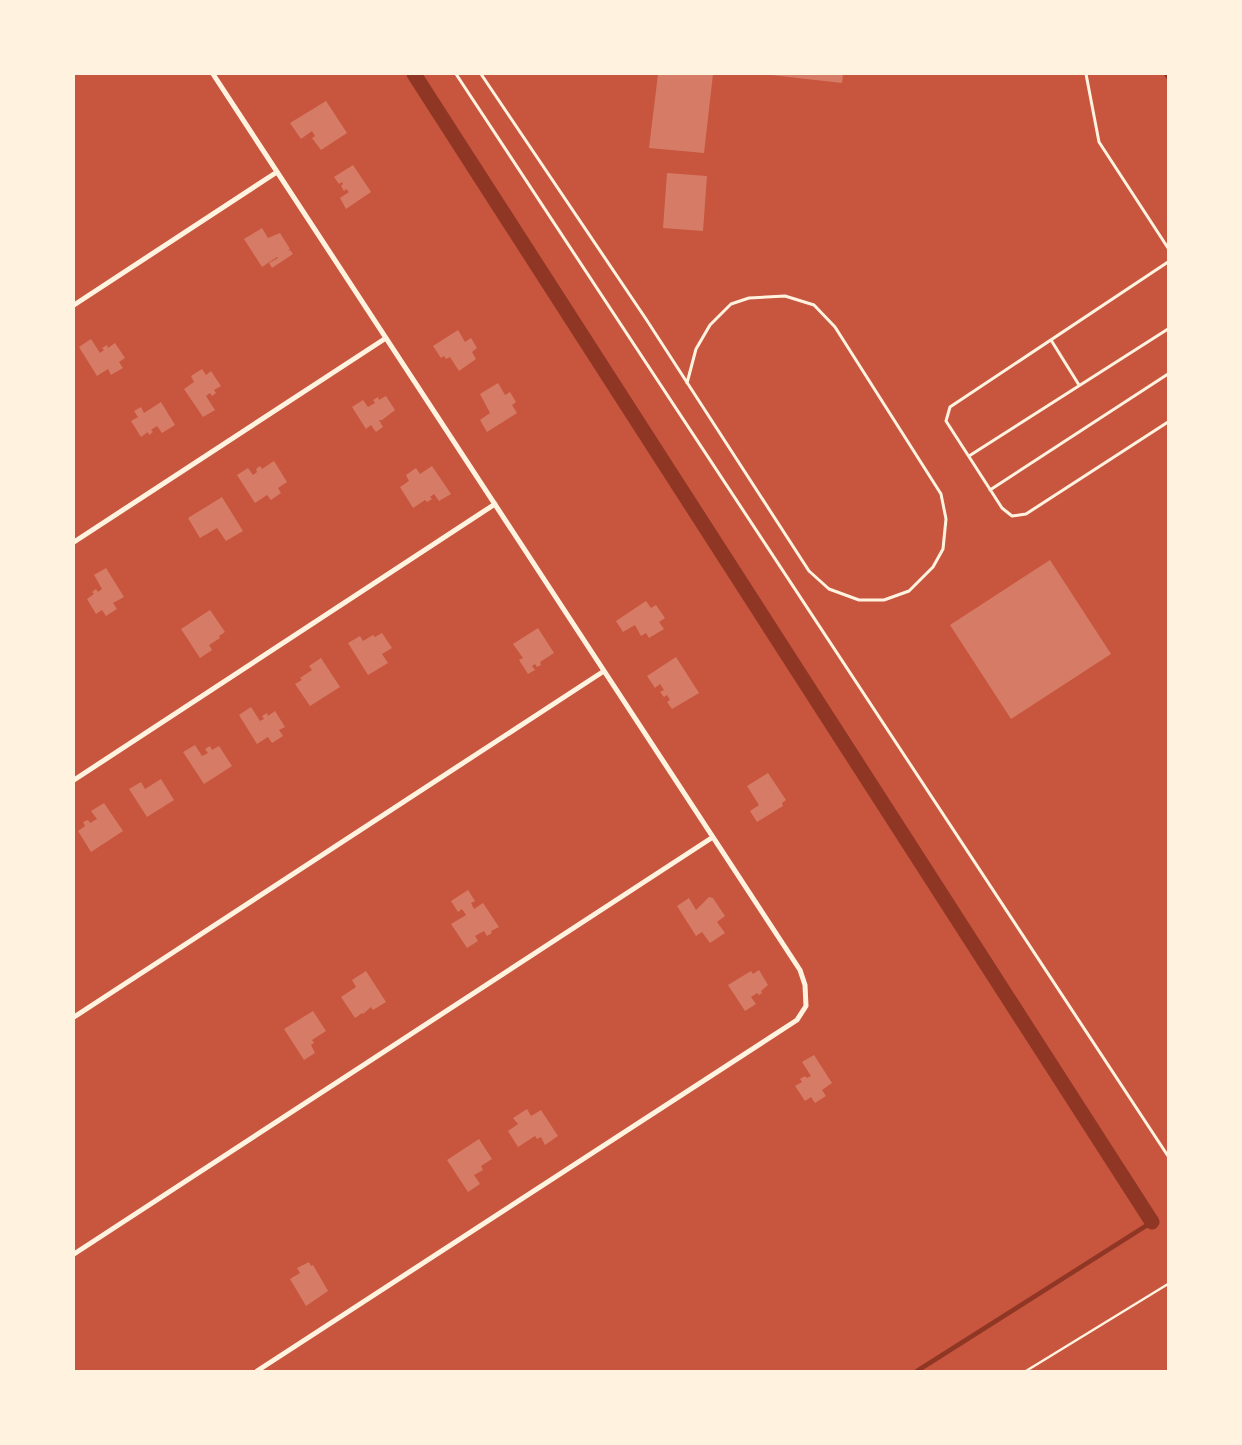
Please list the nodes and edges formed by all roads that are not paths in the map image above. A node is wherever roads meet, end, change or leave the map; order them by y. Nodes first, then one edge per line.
1 (213, 74) edge
2 (456, 74) edge
3 (482, 74) edge
4 (1086, 74) edge
5 (278, 172) junction
6 (1168, 248) edge
7 (1168, 262) edge
8 (74, 305) edge
9 (1168, 328) edge
10 (386, 338) junction
11 (1051, 340) junction
12 (1168, 374) edge
13 (687, 383) junction
14 (1079, 385) junction
15 (1168, 422) edge
16 (968, 456) junction
17 (990, 490) junction
18 (495, 504) junction
19 (74, 542) edge
20 (604, 671) junction
21 (74, 780) edge
22 (713, 837) junction
23 (74, 1017) edge
24 (1168, 1156) edge
25 (74, 1254) edge
26 (256, 1371) edge

1 - 5 street
2 - 24 lane
3 - 13 lane
4 - 6 lane
5 - 8 street
5 - 10 street
7 - 11 lane
9 - 14 lane
10 - 18 street
10 - 19 street
11 - 14 lane
11 - 16 lane
12 - 17 lane
13 - 13 lane
14 - 16 lane
15 - 17 lane
16 - 17 lane
18 - 20 street
18 - 21 street
20 - 22 street
20 - 23 street
22 - 25 street
22 - 26 street

